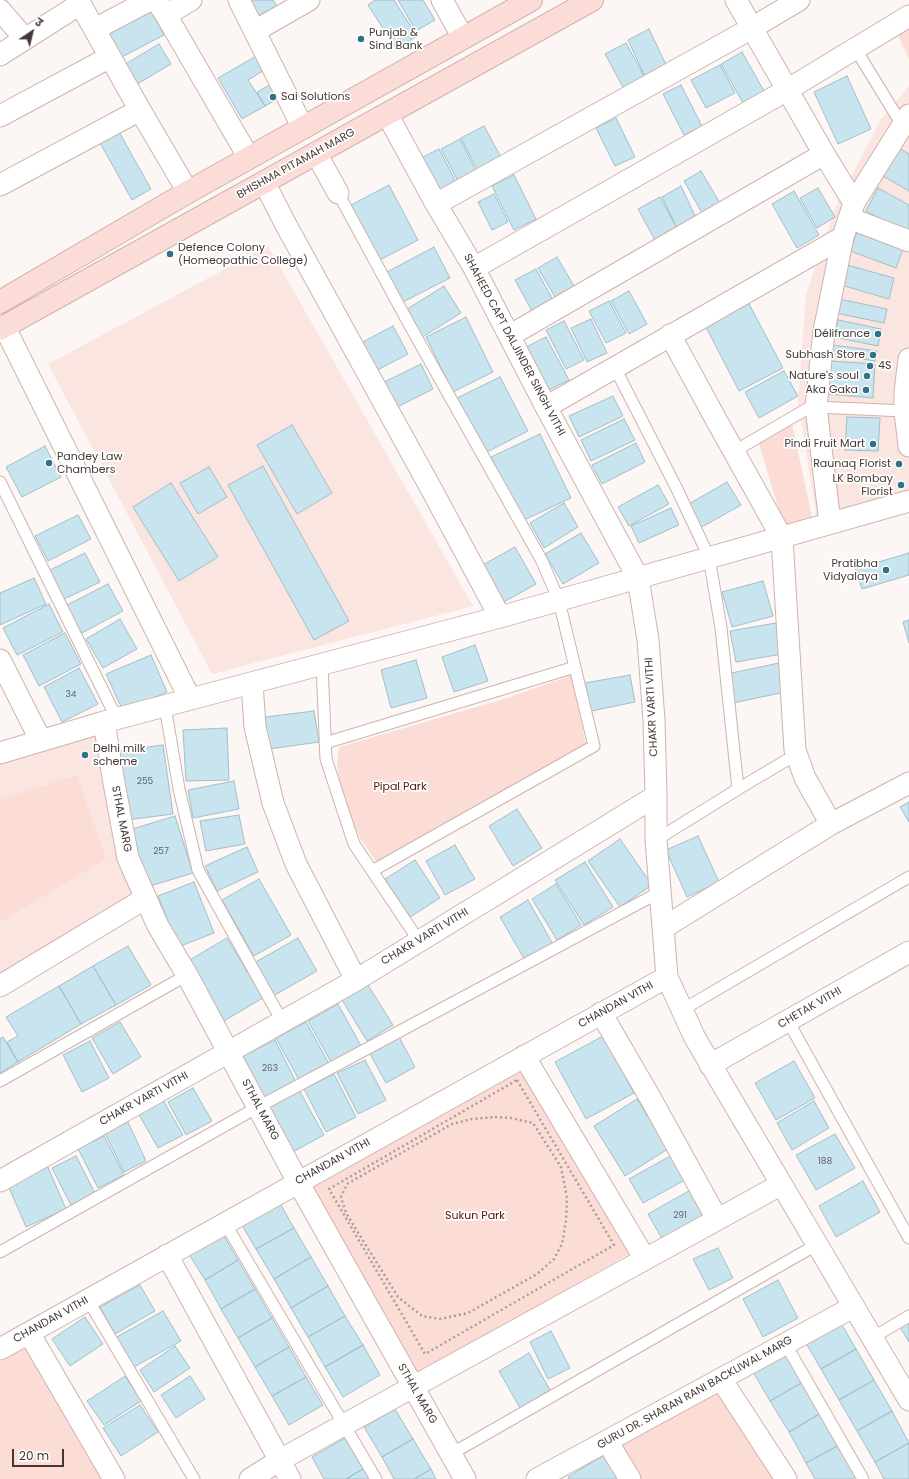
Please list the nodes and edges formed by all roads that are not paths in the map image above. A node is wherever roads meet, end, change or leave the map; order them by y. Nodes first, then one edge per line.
1 (150, 0) edge
2 (191, 0) edge
3 (239, 0) edge
4 (309, 0) edge
5 (442, 0) edge
6 (531, 0) edge
7 (592, 0) edge
8 (736, 0) edge
9 (799, 0) edge
10 (79, 2) edge
11 (161, 7) edge
12 (0, 10) edge
13 (909, 16) edge
14 (752, 28) junction
15 (95, 29) junction
16 (255, 30) junction
17 (464, 38) junction
18 (25, 39) junction
19 (855, 48) junction
20 (0, 55) edge
21 (110, 57) junction
22 (787, 90) junction
23 (140, 110) junction
24 (387, 114) junction
25 (0, 116) edge
26 (906, 120) edge
27 (303, 128) junction
28 (316, 153) junction
29 (824, 154) junction
30 (249, 158) junction
31 (264, 182) junction
32 (0, 185) edge
33 (188, 192) junction
34 (338, 193) joint
35 (436, 204) junction
36 (849, 219) junction
37 (909, 241) edge
38 (474, 268) junction
39 (0, 302) edge
40 (2, 327) edge
41 (670, 335) junction
42 (509, 336) junction
43 (909, 359) edge
44 (616, 368) junction
45 (817, 405) junction
46 (546, 407) junction
47 (907, 411) edge
48 (909, 446) edge
49 (733, 452) junction
50 (0, 482) edge
51 (909, 501) edge
52 (830, 523) junction
53 (782, 538) junction
54 (709, 557) junction
55 (638, 578) junction
56 (559, 601) junction
57 (500, 617) junction
58 (0, 660) edge
59 (322, 664) junction
60 (575, 667) junction
61 (252, 683) junction
62 (190, 699) junction
63 (165, 706) junction
64 (111, 721) junction
65 (41, 741) junction
66 (325, 743) junction
67 (0, 753) edge
68 (797, 754) junction
69 (909, 783) edge
70 (738, 789) junction
71 (656, 796) junction
72 (831, 824) junction
73 (656, 840) junction
74 (372, 871) junction
75 (909, 877) edge
76 (660, 892) junction
77 (146, 898) junction
78 (663, 928) junction
79 (419, 941) junction
80 (909, 952) edge
81 (187, 975) junction
82 (667, 976) junction
83 (356, 980) junction
84 (0, 986) edge
85 (682, 1010) junction
86 (601, 1013) junction
87 (282, 1021) junction
88 (788, 1021) junction
89 (228, 1052) junction
90 (524, 1056) junction
91 (710, 1065) junction
92 (0, 1081) edge
93 (258, 1107) junction
94 (0, 1181) edge
95 (298, 1182) junction
96 (780, 1185) junction
97 (717, 1219) junction
98 (225, 1223) junction
99 (909, 1238) edge
100 (816, 1245) junction
101 (0, 1252) edge
102 (167, 1255) junction
103 (645, 1259) junction
104 (88, 1300) junction
105 (853, 1307) junction
106 (909, 1316) edge
107 (28, 1333) junction
108 (872, 1338) junction
109 (785, 1343) junction
110 (0, 1349) edge
111 (720, 1379) junction
112 (413, 1387) junction
113 (909, 1400) edge
114 (344, 1425) junction
115 (608, 1441) junction
116 (451, 1454) junction
117 (280, 1460) junction
118 (545, 1477) edge
119 (114, 1479) edge
120 (194, 1479) edge
121 (250, 1479) edge
122 (290, 1479) edge
123 (376, 1479) edge
124 (465, 1479) edge
125 (630, 1479) edge
126 (786, 1479) edge
127 (863, 1479) edge

1 - 15 street
2 - 11 street
3 - 16 street
4 - 16 street
5 - 17 street
6 - 17 main road
7 - 24 main road, BHISHMA PITAMAH MARG
8 - 14 street
9 - 14 street
10 - 15 street
10 - 18 street
11 - 30 street
12 - 18 street
13 - 19 street
14 - 22 street
14 - 35 street
15 - 21 street
16 - 27 street
17 - 27 main road
18 - 20 street
19 - 22 street
19 - 26 lane
21 - 23 street
21 - 25 street
22 - 29 street
22 - 38 street
23 - 32 street
23 - 33 street
24 - 28 main road, BHISHMA PITAMAH MARG
24 - 35 street, SHAHEED CAPT DALJINDER SINGH VITHI
26 - 36 street
27 - 30 main road
28 - 31 main road, BHISHMA PITAMAH MARG
28 - 34 street
29 - 36 street
29 - 42 street
30 - 33 main road
31 - 40 main road, BHISHMA PITAMAH MARG
31 - 57 street
33 - 39 main road
34 - 56 lane
35 - 38 street, SHAHEED CAPT DALJINDER SINGH VITHI
36 - 37 street
36 - 41 street
36 - 45 street
38 - 42 street, SHAHEED CAPT DALJINDER SINGH VITHI
40 - 62 street
41 - 44 street
41 - 49 street
42 - 46 street, SHAHEED CAPT DALJINDER SINGH VITHI
43 - 47 street
44 - 46 street
44 - 54 lane
45 - 47 lane
45 - 49 lane
45 - 52 street
46 - 55 street, SHAHEED CAPT DALJINDER SINGH VITHI
47 - 48 street
49 - 53 street
50 - 64 lane
51 - 52 street
52 - 53 street
53 - 54 street
53 - 68 street
54 - 55 street
54 - 70 lane
55 - 56 street
55 - 71 street, CHAKR VARTI VITHI
56 - 57 street
56 - 60 lane
57 - 59 street
58 - 65 street
59 - 61 street
59 - 66 lane
60 - 66 lane
60 - 74 lane
61 - 62 street
61 - 83 street
62 - 63 street
63 - 64 street
63 - 87 lane
64 - 65 street
64 - 77 street, STHAL MARG
65 - 67 street
66 - 74 lane
68 - 70 lane
68 - 72 street
69 - 72 street
70 - 73 lane
71 - 73 street
71 - 79 street, CHAKR VARTI VITHI
72 - 78 street
73 - 76 street
74 - 79 lane
75 - 85 lane
76 - 78 street
76 - 93 lane
77 - 81 street, STHAL MARG
77 - 84 street
78 - 82 street
79 - 83 street, CHAKR VARTI VITHI
80 - 88 street, CHETAK VITHI
81 - 89 street, STHAL MARG
81 - 92 lane
82 - 85 street
82 - 86 street, CHANDAN VITHI
83 - 87 street, CHAKR VARTI VITHI
85 - 91 street
86 - 90 street, CHANDAN VITHI
86 - 97 street
87 - 89 street, CHAKR VARTI VITHI
88 - 91 street, CHETAK VITHI
88 - 99 lane
89 - 93 street, STHAL MARG
89 - 94 street, CHAKR VARTI VITHI
90 - 95 street, CHANDAN VITHI
90 - 103 street
91 - 96 street
93 - 95 street, STHAL MARG
93 - 101 lane
95 - 98 street, CHANDAN VITHI
95 - 112 street, STHAL MARG
96 - 97 street
96 - 100 street
97 - 103 street
98 - 102 street, CHANDAN VITHI
98 - 114 lane
100 - 105 street
100 - 116 lane
102 - 104 street, CHANDAN VITHI
102 - 117 street
103 - 112 street
104 - 107 street, CHANDAN VITHI
104 - 120 lane
105 - 108 street
105 - 109 street, GURU DR. SHARAN RANI BACKLIWAL MARG
106 - 108 lane
107 - 110 street, CHANDAN VITHI
107 - 119 street
108 - 113 street
109 - 111 street, GURU DR. SHARAN RANI BACKLIWAL MARG
109 - 127 lane
111 - 115 street, GURU DR. SHARAN RANI BACKLIWAL MARG
111 - 126 street
112 - 114 street
112 - 116 street, STHAL MARG
114 - 117 street
114 - 123 lane
115 - 118 street, GURU DR. SHARAN RANI BACKLIWAL MARG
115 - 125 street
116 - 124 street, STHAL MARG
117 - 121 street
117 - 122 street

